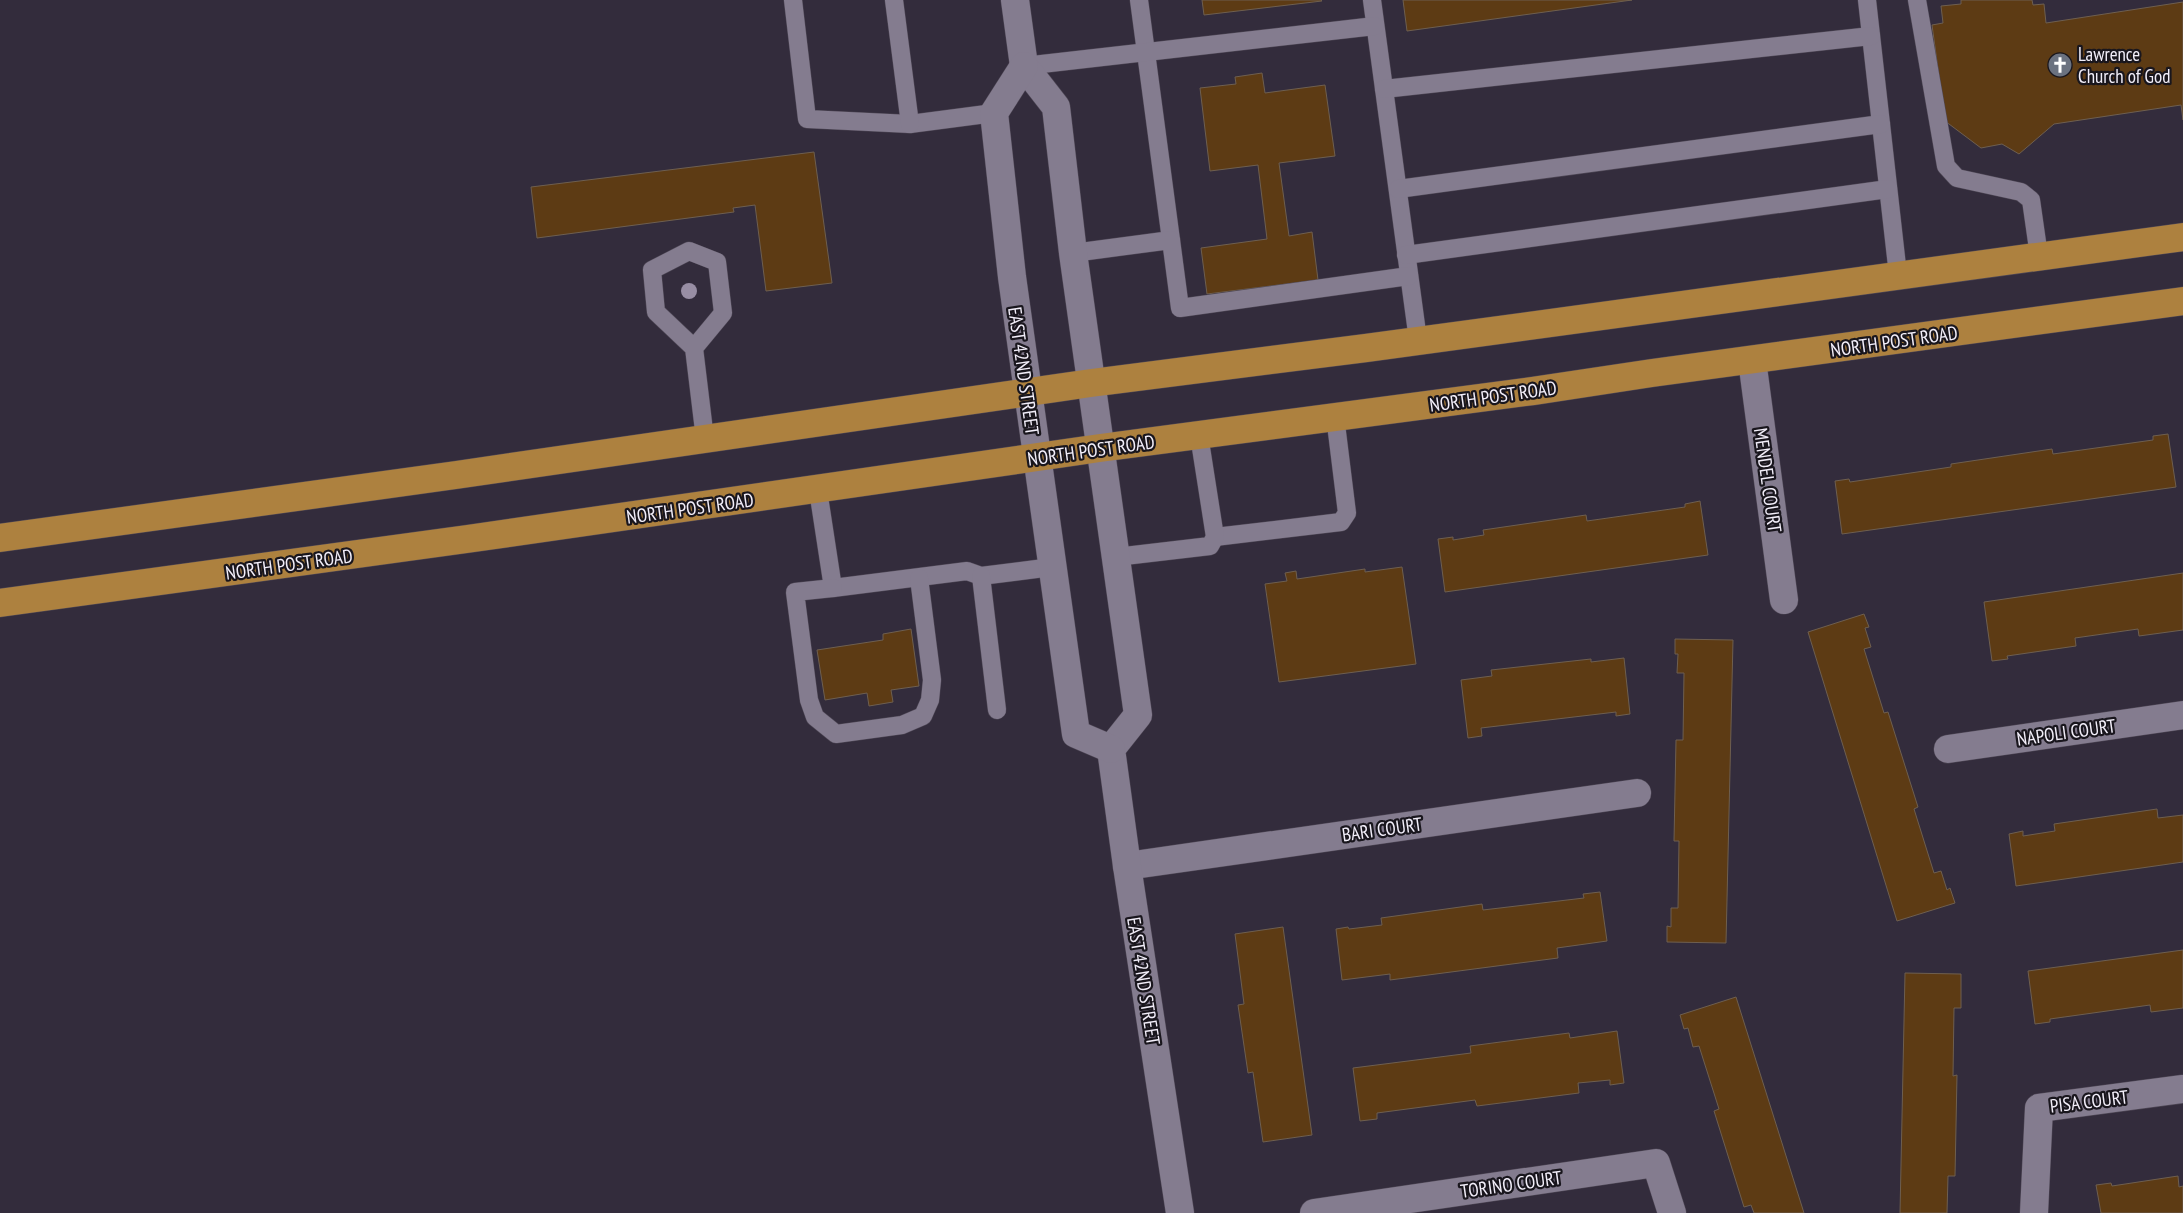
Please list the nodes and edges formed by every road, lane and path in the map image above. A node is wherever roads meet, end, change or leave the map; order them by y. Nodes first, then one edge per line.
1 (793, 0) edge
2 (894, 0) edge
3 (1015, 0) edge
4 (1139, 0) edge
5 (1372, 0) edge
6 (1867, 0) edge
7 (1917, 0) edge
8 (1375, 26) junction
9 (1871, 36) junction
10 (1145, 52) junction
11 (1024, 66) junction
12 (1384, 89) junction
13 (994, 113) junction
14 (910, 124) junction
15 (1881, 124) junction
16 (1398, 189) junction
17 (1888, 189) junction
18 (2183, 237) edge
19 (1171, 240) junction
20 (1073, 253) junction
21 (1406, 255) junction
22 (2039, 256) junction
23 (1898, 275) junction
24 (1409, 276) junction
25 (2183, 302) edge
26 (1418, 340) junction
27 (694, 348) junction
28 (1752, 360) junction
29 (1091, 383) junction
30 (1028, 392) junction
31 (1335, 416) junction
32 (1198, 435) junction
33 (705, 439) junction
34 (1100, 448) junction
35 (1036, 458) junction
36 (818, 490) junction
37 (1215, 537) junction
38 (0, 538) edge
39 (1116, 557) junction
40 (1052, 567) junction
41 (981, 576) junction
42 (918, 578) junction
43 (832, 588) junction
44 (1784, 600) dead end
45 (0, 603) edge
46 (997, 710) dead end
47 (2183, 716) edge
48 (1948, 749) dead end
49 (1111, 750) junction
50 (1637, 793) dead end
51 (1127, 866) junction
52 (2183, 1089) edge
53 (1180, 1213) edge
54 (1314, 1213) edge
55 (1672, 1213) edge
56 (2034, 1213) edge

1 - 14 lane
2 - 14 lane
3 - 11 street
4 - 10 lane
5 - 8 lane
6 - 9 lane
7 - 22 lane
8 - 10 lane
8 - 12 lane
9 - 12 lane
9 - 15 lane
10 - 11 lane
10 - 19 lane
11 - 13 street
11 - 20 street
12 - 16 lane
13 - 14 lane
13 - 30 street, EAST 42ND STREET
15 - 16 lane
15 - 17 lane
16 - 21 lane
17 - 21 lane
17 - 23 lane
18 - 22 main road
19 - 20 lane
19 - 24 lane
20 - 29 street
21 - 24 lane
22 - 23 main road
23 - 26 main road
24 - 26 lane
25 - 28 main road, NORTH POST ROAD
26 - 29 main road
27 - 27 lane
27 - 33 lane
28 - 31 main road, NORTH POST ROAD
28 - 44 street, MENDEL COURT
29 - 30 main road
29 - 34 street
30 - 33 main road
30 - 35 street, EAST 42ND STREET
31 - 32 main road, NORTH POST ROAD
31 - 37 lane
32 - 34 main road, NORTH POST ROAD
32 - 37 lane
33 - 38 main road
34 - 35 main road, NORTH POST ROAD
34 - 39 street
35 - 36 main road, NORTH POST ROAD
35 - 40 street, EAST 42ND STREET
36 - 43 lane
36 - 45 main road, NORTH POST ROAD
37 - 39 lane
39 - 49 street
40 - 41 lane
40 - 49 street, EAST 42ND STREET
41 - 42 lane
41 - 46 lane
42 - 43 lane
42 - 43 lane
47 - 48 street, NAPOLI COURT
49 - 51 street, EAST 42ND STREET
50 - 51 street, BARI COURT
51 - 53 street, EAST 42ND STREET
52 - 56 street, PISA COURT
54 - 55 street, TORINO COURT

